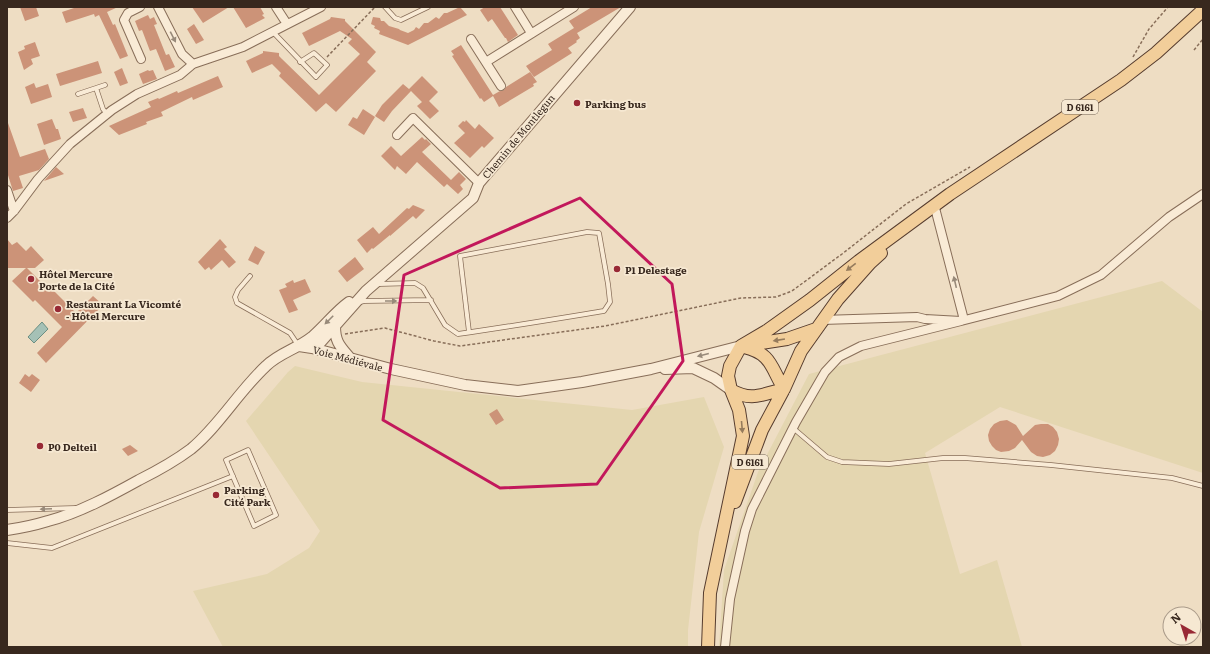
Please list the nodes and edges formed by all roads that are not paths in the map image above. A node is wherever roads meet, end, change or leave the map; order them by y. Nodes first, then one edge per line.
1 (140, 7) edge
2 (158, 7) edge
3 (276, 7) edge
4 (321, 7) edge
5 (385, 7) edge
6 (428, 7) edge
7 (515, 7) edge
8 (574, 7) edge
9 (630, 7) edge
10 (1203, 10) edge
11 (287, 24) junction
12 (273, 32) junction
13 (531, 34) junction
14 (471, 39) dead end
15 (141, 59) dead end
16 (300, 62) junction
17 (486, 62) junction
18 (193, 64) junction
19 (105, 85) dead end
20 (501, 86) dead end
21 (96, 88) junction
22 (78, 94) dead end
23 (107, 114) junction
24 (397, 135) dead end
25 (479, 182) junction
26 (7, 190) edge
27 (950, 194) junction
28 (1203, 194) edge
29 (935, 208) junction
30 (14, 212) junction
31 (7, 218) edge
32 (250, 276) dead end
33 (368, 289) junction
34 (431, 300) junction
35 (353, 305) junction
36 (962, 320) junction
37 (819, 324) junction
38 (335, 331) junction
39 (469, 332) junction
40 (299, 346) junction
41 (740, 346) junction
42 (312, 348) junction
43 (350, 358) junction
44 (651, 369) junction
45 (784, 388) junction
46 (731, 390) junction
47 (793, 428) junction
48 (233, 476) junction
49 (1203, 486) edge
50 (84, 508) junction
51 (7, 510) edge
52 (7, 530) edge
53 (721, 538) junction
54 (7, 543) edge
55 (708, 647) edge
56 (725, 647) edge

1 - 15 street
2 -> 18 street
3 - 11 street
4 - 11 street
5 - 6 lane
7 - 13 street
8 - 13 street
9 - 25 street, Chemin de Montlegun
10 - 27 main road, D 6161
11 - 12 street
12 - 16 lane
12 - 18 street
13 - 17 street
14 - 17 street
16 - 16 lane
17 - 20 street
18 - 23 street
19 - 21 lane
21 - 22 lane
21 - 23 lane
23 - 30 street
24 - 25 street
25 - 33 street, Chemin de Montlegun
26 - 30 street
27 - 29 main road, D 6161
27 -> 41 main road
28 - 36 street
36 -> 29 street
29 - 37 main road, D 6161
30 - 31 street
32 - 40 lane
33 - 34 lane
33 - 35 street, Chemin de Montlegun
33 -> 40 street, Chemin de Montlegun
35 -> 34 lane
34 - 39 lane
35 - 38 street, Chemin de Montlegun
36 - 37 street
36 - 47 street
37 -> 41 main road
37 - 45 main road, D 6161
38 - 42 street, Chemin de Montlegun
38 - 43 street
39 - 39 lane
40 - 42 street, Voie Médiévale
40 - 50 street, Voie Médiévale
41 -> 44 street
41 - 45 main road
41 - 46 main road
42 - 43 street, Voie Médiévale
43 - 44 street, Voie Médiévale
44 - 46 street
45 - 46 main road
45 - 53 main road, D 6161
46 -> 53 main road
47 - 49 lane
47 - 56 street
48 - 48 lane
48 - 54 lane
50 -> 51 lane
50 - 52 street, Voie Médiévale
53 - 55 main road, D 6161

